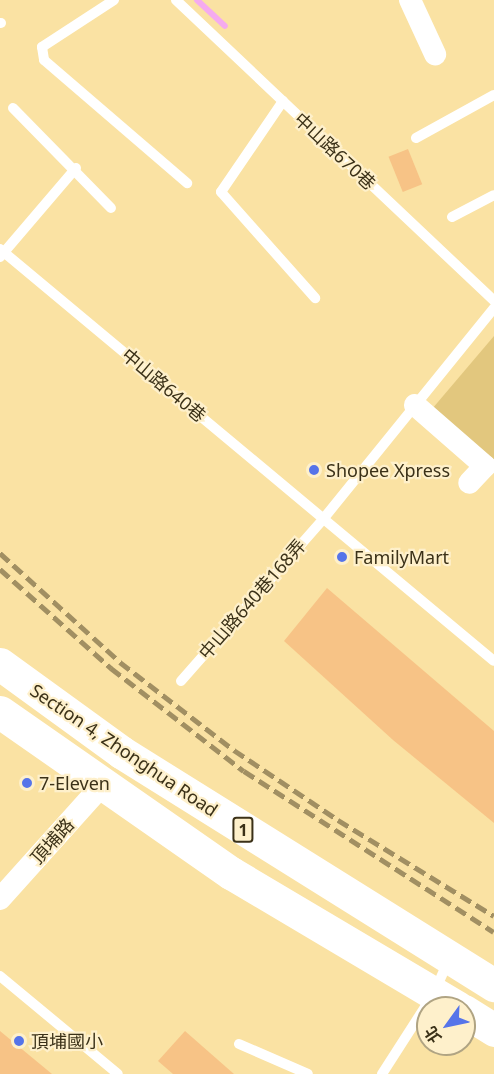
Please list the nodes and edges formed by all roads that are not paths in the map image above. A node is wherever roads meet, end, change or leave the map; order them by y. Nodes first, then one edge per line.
1 (114, 0) edge
2 (176, 0) edge
3 (410, 0) edge
4 (435, 54) dead end
5 (494, 95) edge
6 (283, 101) junction
7 (13, 108) dead end
8 (416, 138) dead end
9 (76, 168) junction
10 (187, 183) dead end
11 (494, 195) edge
12 (111, 208) dead end
13 (452, 217) dead end
14 (1, 253) edge
15 (315, 298) dead end
16 (494, 301) edge
17 (494, 308) edge
18 (415, 405) junction
19 (469, 483) dead end
20 (324, 518) junction
21 (494, 661) edge
22 (0, 664) edge
23 (181, 681) dead end
24 (0, 712) edge
25 (104, 783) junction
26 (0, 899) edge
27 (449, 958) junction
28 (0, 976) edge
29 (494, 985) edge
30 (439, 996) edge
31 (446, 996) edge
32 (476, 1019) edge
33 (494, 1030) edge
34 (416, 1035) edge
35 (239, 1044) dead end
36 (118, 1074) edge
37 (308, 1074) edge
38 (382, 1074) edge

1 - 10 lane
2 - 6 lane, 中山路670巷
3 - 4 street
5 - 8 lane
6 - 15 lane
6 - 16 lane, 中山路670巷
7 - 9 lane
9 - 12 lane
9 - 14 lane, 中山路640巷
11 - 13 lane
14 - 20 lane, 中山路640巷
17 - 18 lane
18 - 19 street
18 - 20 lane
20 - 21 lane, 中山路640巷
20 - 23 lane, 中山路640巷168弄
22 - 27 main road, Section 4, Zhonghua Road / 1
24 - 25 main road, Section 4, Zhonghua Road / 1
25 - 26 street, 頂埔路
25 - 30 main road, Section 4, Zhonghua Road / 1
27 - 29 main road, Section 4, Zhonghua Road / 1
27 - 31 lane
28 - 36 lane
32 - 33 main road
34 - 38 lane
35 - 37 lane

